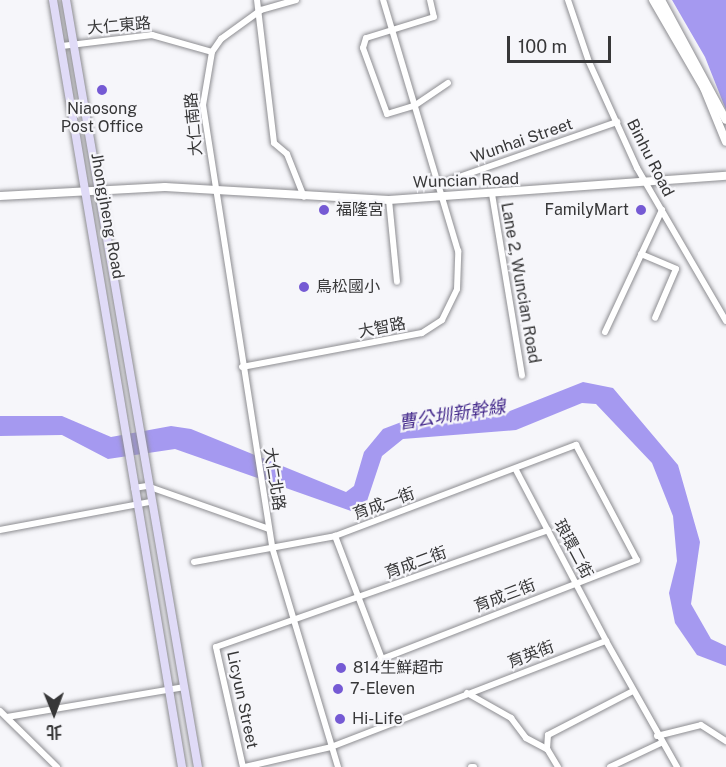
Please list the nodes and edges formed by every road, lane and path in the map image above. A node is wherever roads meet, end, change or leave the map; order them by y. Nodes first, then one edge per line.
1 (54, 0) edge
2 (66, 0) edge
3 (257, 0) edge
4 (296, 0) edge
5 (383, 0) edge
6 (430, 0) edge
7 (568, 0) edge
8 (653, 0) edge
9 (661, 0) edge
10 (261, 10) junction
11 (392, 31) junction
12 (74, 44) junction
13 (62, 46) junction
14 (212, 52) junction
15 (448, 83) dead end
16 (414, 106) junction
17 (726, 120) edge
18 (617, 122) junction
19 (726, 142) edge
20 (726, 176) edge
21 (436, 184) junction
22 (646, 184) junction
23 (215, 188) junction
24 (99, 189) junction
25 (87, 191) junction
26 (439, 194) junction
27 (492, 194) junction
28 (0, 196) edge
29 (304, 197) junction
30 (389, 200) junction
31 (662, 210) junction
32 (641, 254) junction
33 (397, 282) dead end
34 (655, 318) dead end
35 (726, 321) edge
36 (605, 332) dead end
37 (242, 367) junction
38 (522, 376) dead end
39 (516, 470) junction
40 (147, 486) junction
41 (134, 489) junction
42 (150, 502) junction
43 (137, 506) junction
44 (268, 528) junction
45 (0, 530) edge
46 (548, 530) junction
47 (335, 536) junction
48 (272, 547) junction
49 (637, 560) joint
50 (194, 562) dead end
51 (576, 583) junction
52 (358, 598) junction
53 (294, 623) junction
54 (606, 641) junction
55 (184, 687) junction
56 (170, 690) junction
57 (633, 692) junction
58 (467, 693) junction
59 (0, 711) edge
60 (7, 717) junction
61 (657, 736) junction
62 (726, 741) edge
63 (661, 744) junction
64 (331, 747) junction
65 (547, 749) junction
66 (57, 767) edge
67 (182, 767) edge
68 (198, 767) edge
69 (244, 767) edge
70 (338, 767) edge
71 (558, 767) edge
72 (610, 767) edge
73 (677, 767) edge

1 - 13 main road, Jhongjheng Road
2 - 12 main road, Jhongjheng Road
3 - 10 street
4 - 10 street
5 - 11 street, 大智路
6 - 11 street
7 - 18 street, Binhu Road
8 - 19 street
9 - 17 street
10 - 14 street
10 - 29 street
11 - 16 street, 大智路
11 - 16 street
12 - 13 street, 大仁東路
12 - 14 street, 大仁東路
12 - 24 main road, Jhongjheng Road
13 - 25 main road, Jhongjheng Road
14 - 23 street, 大仁南路
15 - 16 street
16 - 21 street, 大智路
18 - 21 street, Wunhai Street
18 - 22 street, Binhu Road
20 - 22 street, Wuncian Road
21 - 26 street, 大智路
22 - 27 street, Wuncian Road
22 - 31 street, Binhu Road
23 - 24 street, Wuncian Road
23 - 29 street, Wuncian Road
23 - 37 street, 大仁北路
24 - 25 street, Wuncian Road
24 - 40 main road, Jhongjheng Road
25 - 28 street, Wuncian Road
25 - 41 main road, Jhongjheng Road
26 - 27 street, Wuncian Road
26 - 30 street, Wuncian Road
26 - 37 street, 大智路
27 - 38 street, Lane 2, Wuncian Road
29 - 30 street, Wuncian Road
30 - 33 street
31 - 32 street
31 - 35 street, Binhu Road
32 - 34 street
32 - 36 street
37 - 44 street, 大仁北路
39 - 46 street, 琅環二街
39 - 47 street, 育成一街
39 - 49 street, 育成一街
40 - 41 street
40 - 42 main road
40 - 44 street
41 - 43 main road
42 - 43 street
42 - 55 main road
43 - 45 street
43 - 56 main road
44 - 48 street, 大仁北路
46 - 51 street, 琅環二街
46 - 52 street, 育成二街
47 - 48 street, 育成一街
47 - 52 street
48 - 50 street, 育成一街
48 - 53 street, 大仁北路
49 - 51 street, 育成三街
51 - 52 street, 育成三街
51 - 54 street, 琅環二街
52 - 53 street, 育成二街
53 - 64 street, 大仁北路
53 - 69 street, Licyun Street
54 - 57 street
54 - 58 street, 育英街
55 - 56 street
55 - 68 main road
56 - 60 street
56 - 67 main road
57 - 61 street
57 - 65 street
58 - 64 street, 育英街
58 - 65 street
59 - 60 street
60 - 66 street
61 - 62 street
61 - 63 street
63 - 72 street
63 - 73 street
64 - 69 street, 育英街
64 - 70 street, 大仁北路
65 - 71 street

